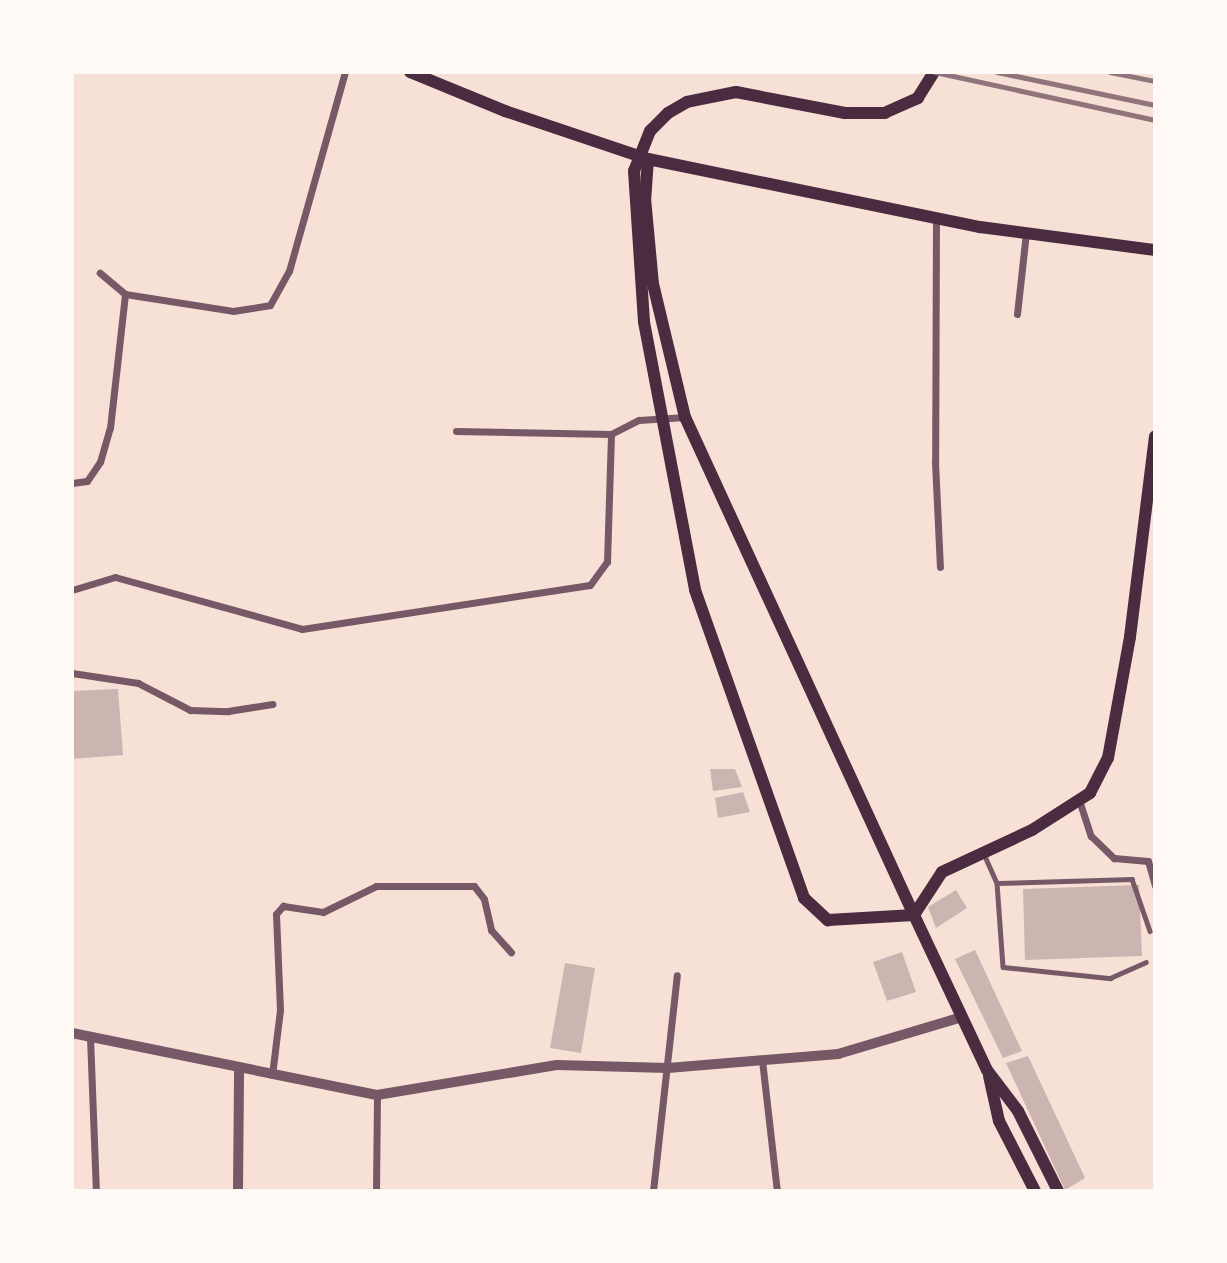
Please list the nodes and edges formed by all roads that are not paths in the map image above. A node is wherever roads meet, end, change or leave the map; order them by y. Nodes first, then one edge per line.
1 (345, 72) edge
2 (410, 72) edge
3 (934, 72) edge
4 (648, 159) junction
5 (936, 218) junction
6 (1026, 233) junction
7 (1155, 250) edge
8 (100, 274) dead end
9 (125, 293) junction
10 (1017, 314) dead end
11 (685, 416) junction
12 (456, 431) dead end
13 (611, 434) junction
14 (1155, 437) edge
15 (72, 483) edge
16 (940, 567) dead end
17 (72, 590) edge
18 (72, 673) edge
19 (272, 704) dead end
20 (1079, 800) junction
21 (984, 853) junction
22 (996, 883) junction
23 (1155, 886) edge
24 (914, 915) junction
25 (1150, 931) dead end
26 (511, 952) dead end
27 (1146, 962) dead end
28 (677, 975) dead end
29 (962, 1017) junction
30 (72, 1033) edge
31 (90, 1037) junction
32 (762, 1060) junction
33 (668, 1068) junction
34 (239, 1069) junction
35 (987, 1070) junction
36 (272, 1075) junction
37 (377, 1095) junction
38 (96, 1191) edge
39 (238, 1191) edge
40 (376, 1191) edge
41 (653, 1191) edge
42 (777, 1191) edge
43 (1035, 1191) edge
44 (1058, 1191) edge

1 - 9 street
2 - 4 main road
3 - 24 main road
4 - 5 main road
4 - 11 main road
5 - 6 main road
5 - 16 street
6 - 7 main road
6 - 10 street
8 - 9 street
9 - 15 street
11 - 13 street
11 - 24 main road
12 - 13 street
13 - 17 street
14 - 20 main road
18 - 19 street
20 - 21 main road
20 - 23 street
21 - 22 lane
21 - 24 main road
22 - 25 lane
22 - 27 lane
24 - 29 main road
26 - 36 street
28 - 33 street
29 - 32 street
29 - 35 main road
30 - 31 street
31 - 34 street
31 - 38 street
32 - 33 street
32 - 42 street
33 - 37 street
33 - 41 street
34 - 36 street
34 - 39 street
35 - 43 main road
35 - 44 main road
36 - 37 street
37 - 40 street

